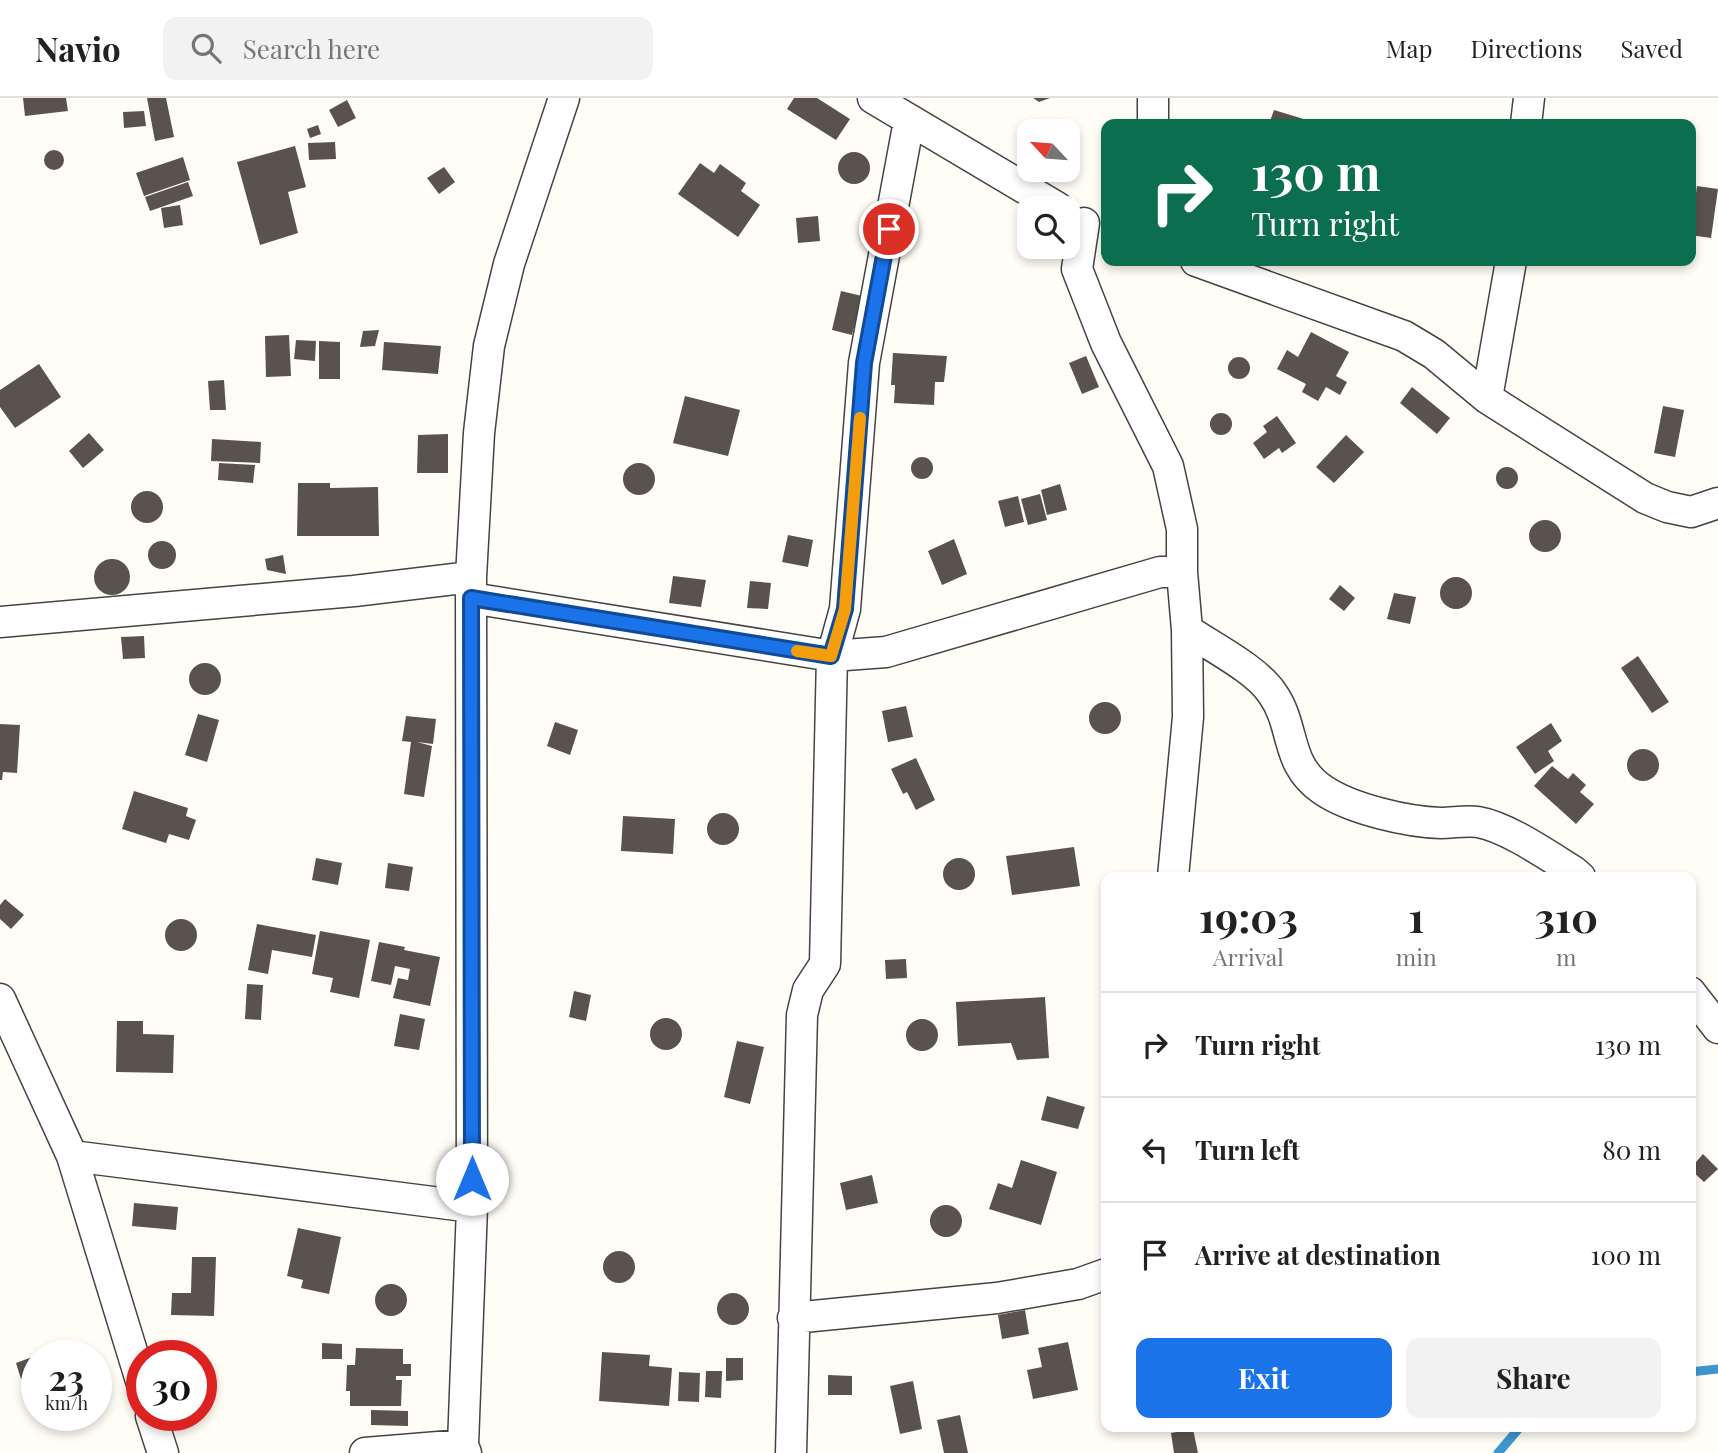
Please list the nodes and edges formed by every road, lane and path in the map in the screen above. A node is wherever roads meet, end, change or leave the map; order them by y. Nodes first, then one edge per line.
1 (564, 98) edge
2 (873, 98) edge
3 (1153, 98) edge
4 (1529, 98) edge
5 (1153, 119) edge
6 (1527, 119) edge
7 (909, 121) junction
8 (1037, 196) edge
9 (1086, 223) edge
10 (1210, 266) edge
11 (1510, 266) edge
12 (1487, 398) junction
13 (1718, 503) edge
14 (1182, 572) junction
15 (471, 588) junction
16 (0, 622) edge
17 (1187, 630) junction
18 (831, 656) junction
19 (1173, 872) edge
20 (1574, 872) edge
21 (0, 999) edge
22 (1696, 1000) edge
23 (1718, 1028) edge
24 (72, 1156) junction
25 (472, 1207) junction
26 (1101, 1276) edge
27 (793, 1318) junction
28 (128, 1340) edge
29 (156, 1431) edge
30 (465, 1449) edge
31 (163, 1453) edge
32 (365, 1453) edge
33 (791, 1453) edge

1 - 15 street
2 - 7 street
3 - 5 street
4 - 6 street
7 - 8 street
7 - 18 street
9 - 14 street
10 - 12 street
11 - 12 street
12 - 13 street
14 - 17 street
14 - 18 street
15 - 16 street
15 - 18 street
15 - 25 street
17 - 19 street
17 - 20 street
18 - 27 street
21 - 24 street
22 - 23 street
24 - 25 street
24 - 28 street
25 - 30 street
26 - 27 street
27 - 33 street
29 - 31 street
30 - 32 street

